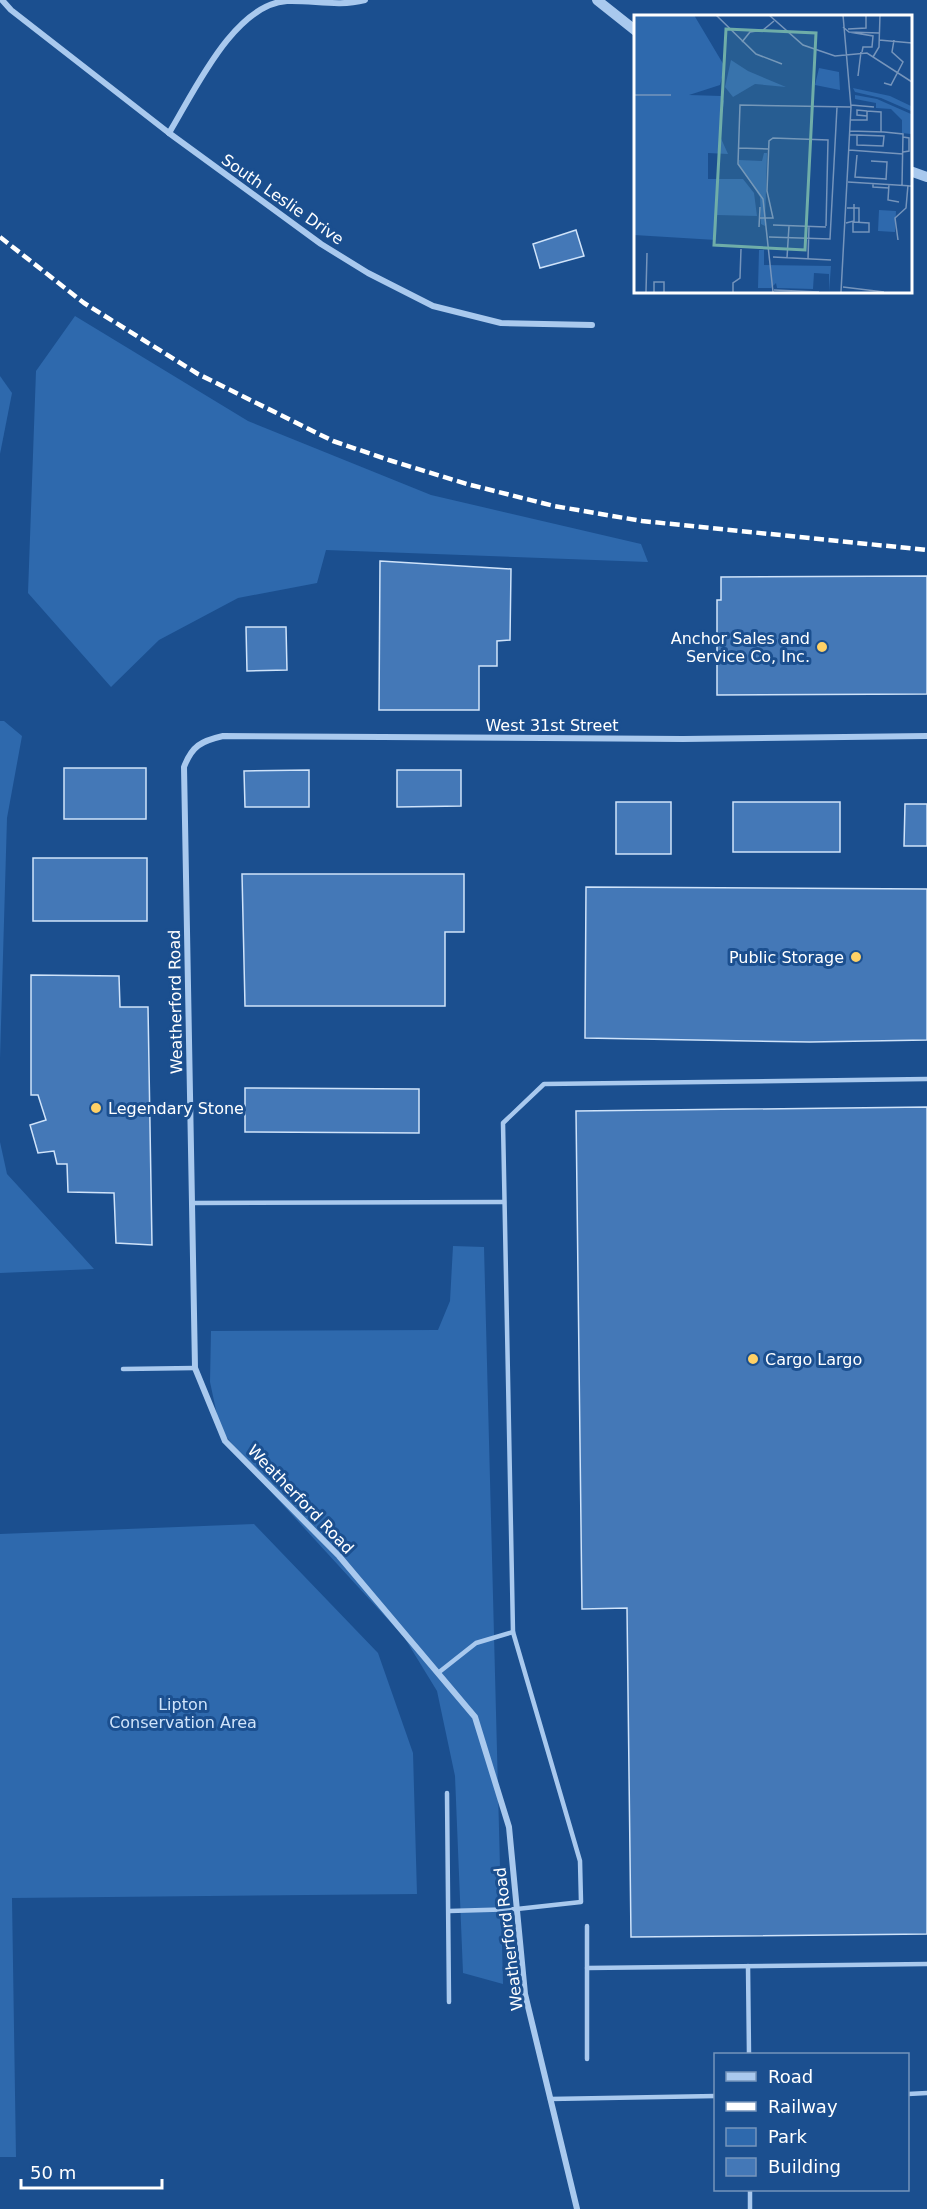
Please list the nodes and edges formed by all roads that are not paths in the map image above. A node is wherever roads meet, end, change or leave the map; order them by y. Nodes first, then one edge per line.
1 (2, 0) edge
2 (364, 0) edge
3 (597, 0) edge
4 (634, 29) edge
5 (169, 133) junction
6 (912, 172) edge
7 (927, 177) edge
8 (592, 325) dead end
9 (927, 736) edge
10 (186, 760) joint
11 (927, 1079) edge
12 (504, 1202) junction
13 (192, 1203) junction
14 (195, 1368) junction
15 (123, 1369) dead end
16 (513, 1632) junction
17 (438, 1673) junction
18 (447, 1792) dead end
19 (517, 1909) junction
20 (448, 1911) junction
21 (586, 1926) dead end
22 (927, 1964) edge
23 (748, 1966) junction
24 (587, 1968) junction
25 (449, 2002) dead end
26 (749, 2053) edge
27 (587, 2059) dead end
28 (927, 2093) edge
29 (909, 2094) edge
30 (714, 2096) edge
31 (550, 2099) junction
32 (750, 2191) edge
33 (577, 2209) edge
34 (750, 2209) edge

1 - 5 street, South Leslie Drive
2 - 5 street
3 - 4 street
5 - 8 street, South Leslie Drive
6 - 7 street
9 - 10 street, West 31st Street
10 - 13 street, Weatherford Road
11 - 12 lane
12 - 13 lane
12 - 16 lane
13 - 14 street, Weatherford Road
14 - 15 lane
14 - 17 street, Weatherford Road
16 - 17 lane
16 - 19 lane
17 - 19 street, Weatherford Road
18 - 20 lane
19 - 20 lane
19 - 31 street, Weatherford Road
20 - 25 lane
21 - 24 lane
22 - 23 lane
23 - 24 lane
23 - 26 lane
24 - 27 lane
28 - 29 lane
30 - 31 lane
31 - 33 street, Weatherford Road
32 - 34 lane

